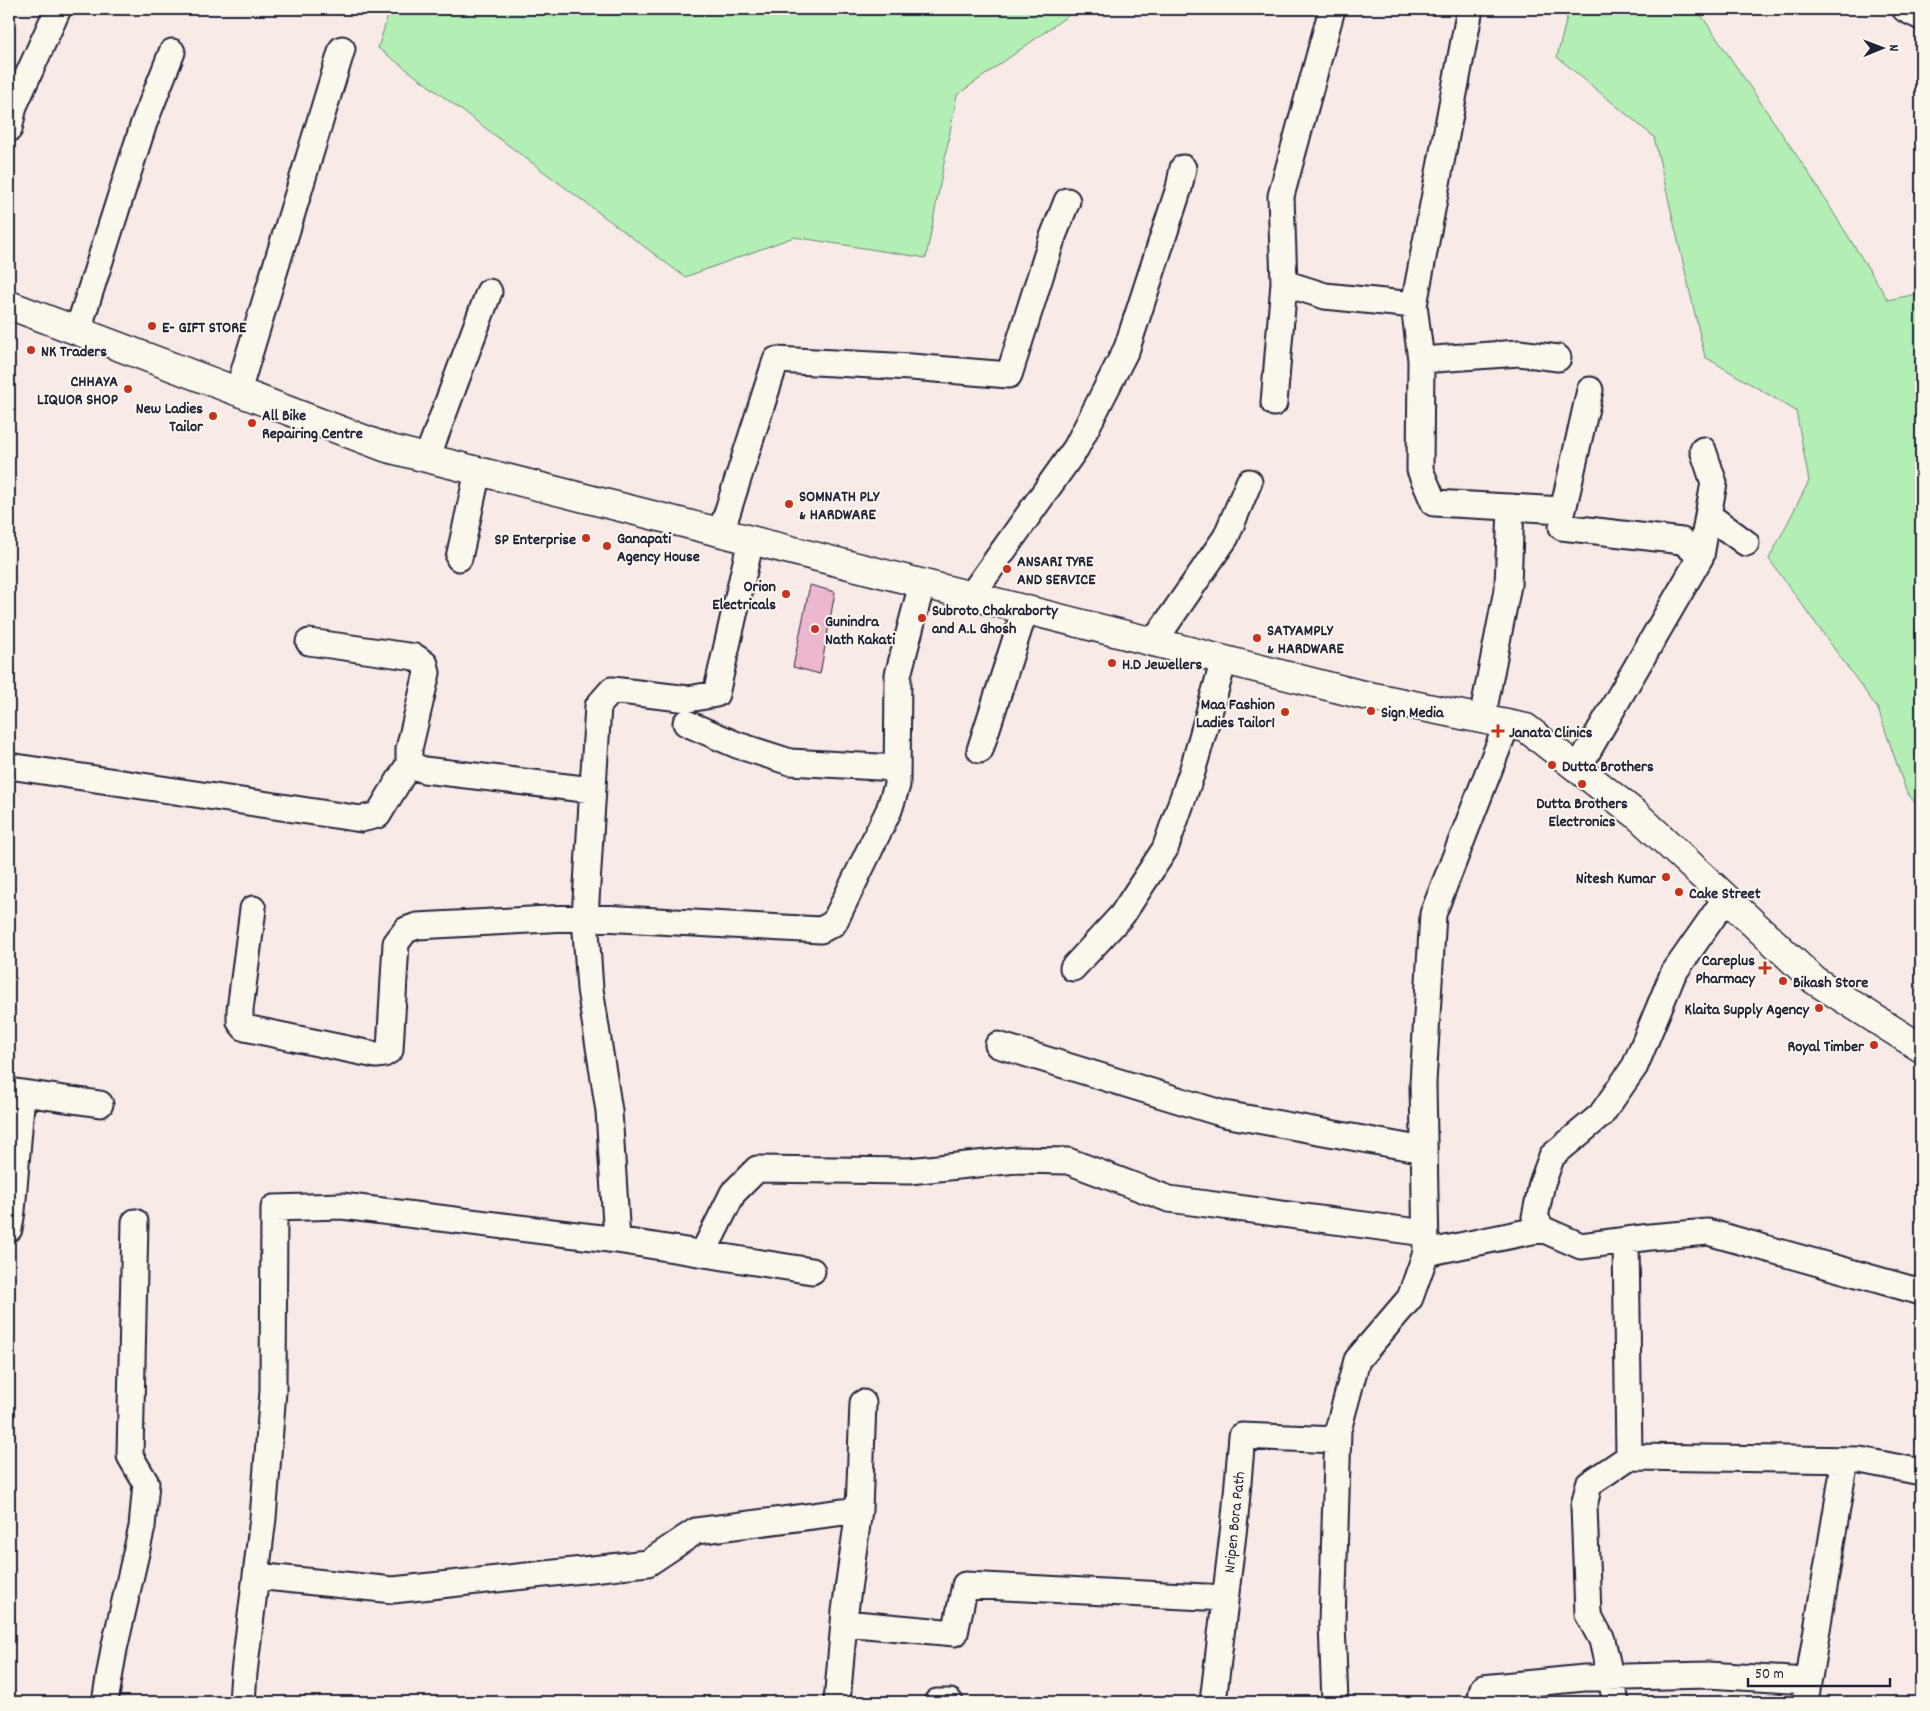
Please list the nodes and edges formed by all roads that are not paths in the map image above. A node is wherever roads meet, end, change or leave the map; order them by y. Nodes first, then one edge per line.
1 (58, 9) edge
2 (1332, 9) edge
3 (1470, 9) edge
4 (1905, 9) edge
5 (1921, 17) edge
6 (342, 49) dead end
7 (172, 52) dead end
8 (9, 129) edge
9 (1183, 168) dead end
10 (1067, 201) dead end
11 (1284, 283) junction
12 (489, 292) dead end
13 (9, 305) edge
14 (1414, 305) junction
15 (82, 332) junction
16 (1558, 358) dead end
17 (1421, 360) junction
18 (1590, 390) dead end
19 (238, 392) junction
20 (1274, 403) dead end
21 (1703, 450) dead end
22 (427, 458) junction
23 (478, 471) junction
24 (1249, 482) dead end
25 (1511, 508) junction
26 (1708, 515) junction
27 (1562, 527) dead end
28 (721, 532) junction
29 (751, 540) junction
30 (1746, 543) dead end
31 (1701, 556) junction
32 (459, 558) dead end
33 (922, 584) junction
34 (971, 596) junction
35 (1025, 610) junction
36 (309, 642) dead end
37 (1153, 643) junction
38 (1224, 660) junction
39 (1495, 721) junction
40 (686, 723) dead end
41 (980, 750) dead end
42 (409, 764) junction
43 (9, 766) edge
44 (896, 768) junction
45 (1578, 768) junction
46 (592, 790) junction
47 (1726, 898) junction
48 (253, 909) dead end
49 (585, 917) junction
50 (1072, 968) dead end
51 (998, 1045) dead end
52 (1921, 1048) edge
53 (15, 1092) edge
54 (100, 1104) dead end
55 (1424, 1150) junction
56 (135, 1222) dead end
57 (9, 1229) edge
58 (1542, 1229) junction
59 (616, 1240) junction
60 (1626, 1240) junction
61 (1426, 1243) junction
62 (703, 1253) junction
63 (812, 1271) dead end
64 (1921, 1292) edge
65 (862, 1403) dead end
66 (1337, 1440) junction
67 (1629, 1457) junction
68 (1845, 1460) junction
69 (1921, 1472) edge
70 (859, 1510) junction
71 (256, 1576) junction
72 (1225, 1598) junction
73 (844, 1623) junction
74 (1611, 1678) junction
75 (1806, 1691) edge
76 (105, 1702) edge
77 (242, 1702) edge
78 (837, 1702) edge
79 (1213, 1702) edge
80 (1334, 1702) edge
81 (1480, 1702) edge
82 (1616, 1702) edge

1 - 8 street
2 - 11 street
3 - 14 street
4 - 5 street
6 - 19 street
7 - 15 street
9 - 34 street
10 - 28 street
11 - 14 street
11 - 20 street
12 - 22 street
13 - 15 main road
14 - 17 street
15 - 19 main road
16 - 17 street
17 - 25 street
18 - 25 street
19 - 22 main road
21 - 26 street
22 - 23 main road
23 - 28 main road
23 - 32 street
24 - 37 street
25 - 39 street
26 - 30 street
26 - 31 street
27 - 31 street
28 - 29 main road
29 - 33 main road
29 - 46 street
31 - 45 street
33 - 34 main road
33 - 44 street
34 - 35 main road
35 - 37 main road
35 - 41 street
36 - 42 street
37 - 38 main road
38 - 39 main road
38 - 50 street
39 - 45 main road
39 - 55 street
40 - 44 street
42 - 43 street
42 - 46 street
44 - 49 street
45 - 47 main road
46 - 49 street
47 - 52 main road
47 - 58 street
48 - 49 street
49 - 59 street
51 - 55 street
53 - 54 street
53 - 57 street
55 - 61 street
56 - 76 street
58 - 60 street
58 - 61 street
59 - 62 street
59 - 71 street
60 - 64 street
60 - 67 street
61 - 62 street
61 - 66 street
62 - 63 street
65 - 70 street
66 - 72 street, Nripen Bora Path
66 - 80 street
67 - 68 street
67 - 74 street
68 - 69 street
68 - 75 street
70 - 71 street
70 - 73 street
71 - 77 street
72 - 73 street
72 - 79 street, Nripen Bora Path
73 - 78 street
74 - 75 street
74 - 81 street
74 - 82 street

